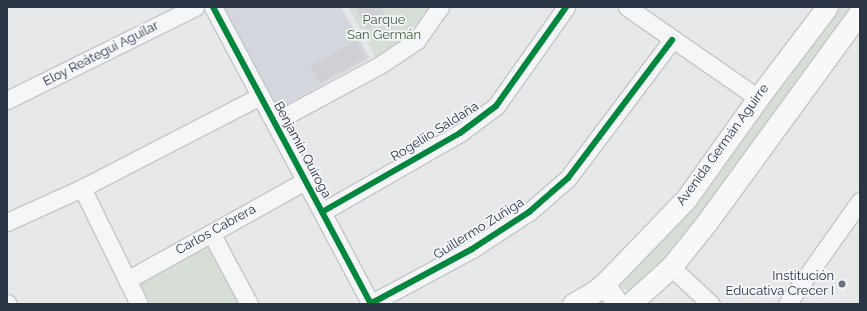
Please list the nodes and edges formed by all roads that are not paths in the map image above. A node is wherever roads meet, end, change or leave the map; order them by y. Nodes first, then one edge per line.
1 (195, 7) edge
2 (214, 7) edge
3 (440, 7) edge
4 (566, 7) edge
5 (627, 7) edge
6 (819, 10) edge
7 (858, 21) edge
8 (672, 40) junction
9 (260, 96) junction
10 (758, 98) junction
11 (7, 100) edge
12 (274, 122) junction
13 (305, 180) junction
14 (82, 188) junction
15 (860, 201) edge
16 (322, 212) junction
17 (7, 222) edge
18 (211, 233) junction
19 (671, 267) junction
20 (127, 280) junction
21 (604, 284) junction
22 (139, 304) edge
23 (249, 304) edge
24 (370, 304) edge
25 (573, 304) edge
26 (618, 304) edge
27 (630, 304) edge
28 (711, 304) edge
29 (786, 304) edge

1 - 11 street, Eloy Reátegui Aguilar
2 - 9 street, Benjamín Quiroga
3 - 12 street
4 - 16 street, Rogeliio Saldaña
5 - 8 street
6 - 10 main road, Avenida Germán Aguirre
7 - 19 main road
8 - 10 street
8 - 24 street, Guillermo Zuñiga
9 - 12 street, Benjamín Quiroga
9 - 14 street
10 - 21 main road, Avenida Germán Aguirre
12 - 13 street, Benjamín Quiroga
13 - 16 street, Benjamín Quiroga
13 - 18 street, Carlos Cabrera
14 - 17 street
14 - 20 street
15 - 29 street
16 - 24 street, Benjamín Quiroga
18 - 20 street, Carlos Cabrera
18 - 23 street
19 - 27 main road
19 - 28 street
20 - 22 street
21 - 25 main road, Avenida Germán Aguirre
21 - 26 main road

